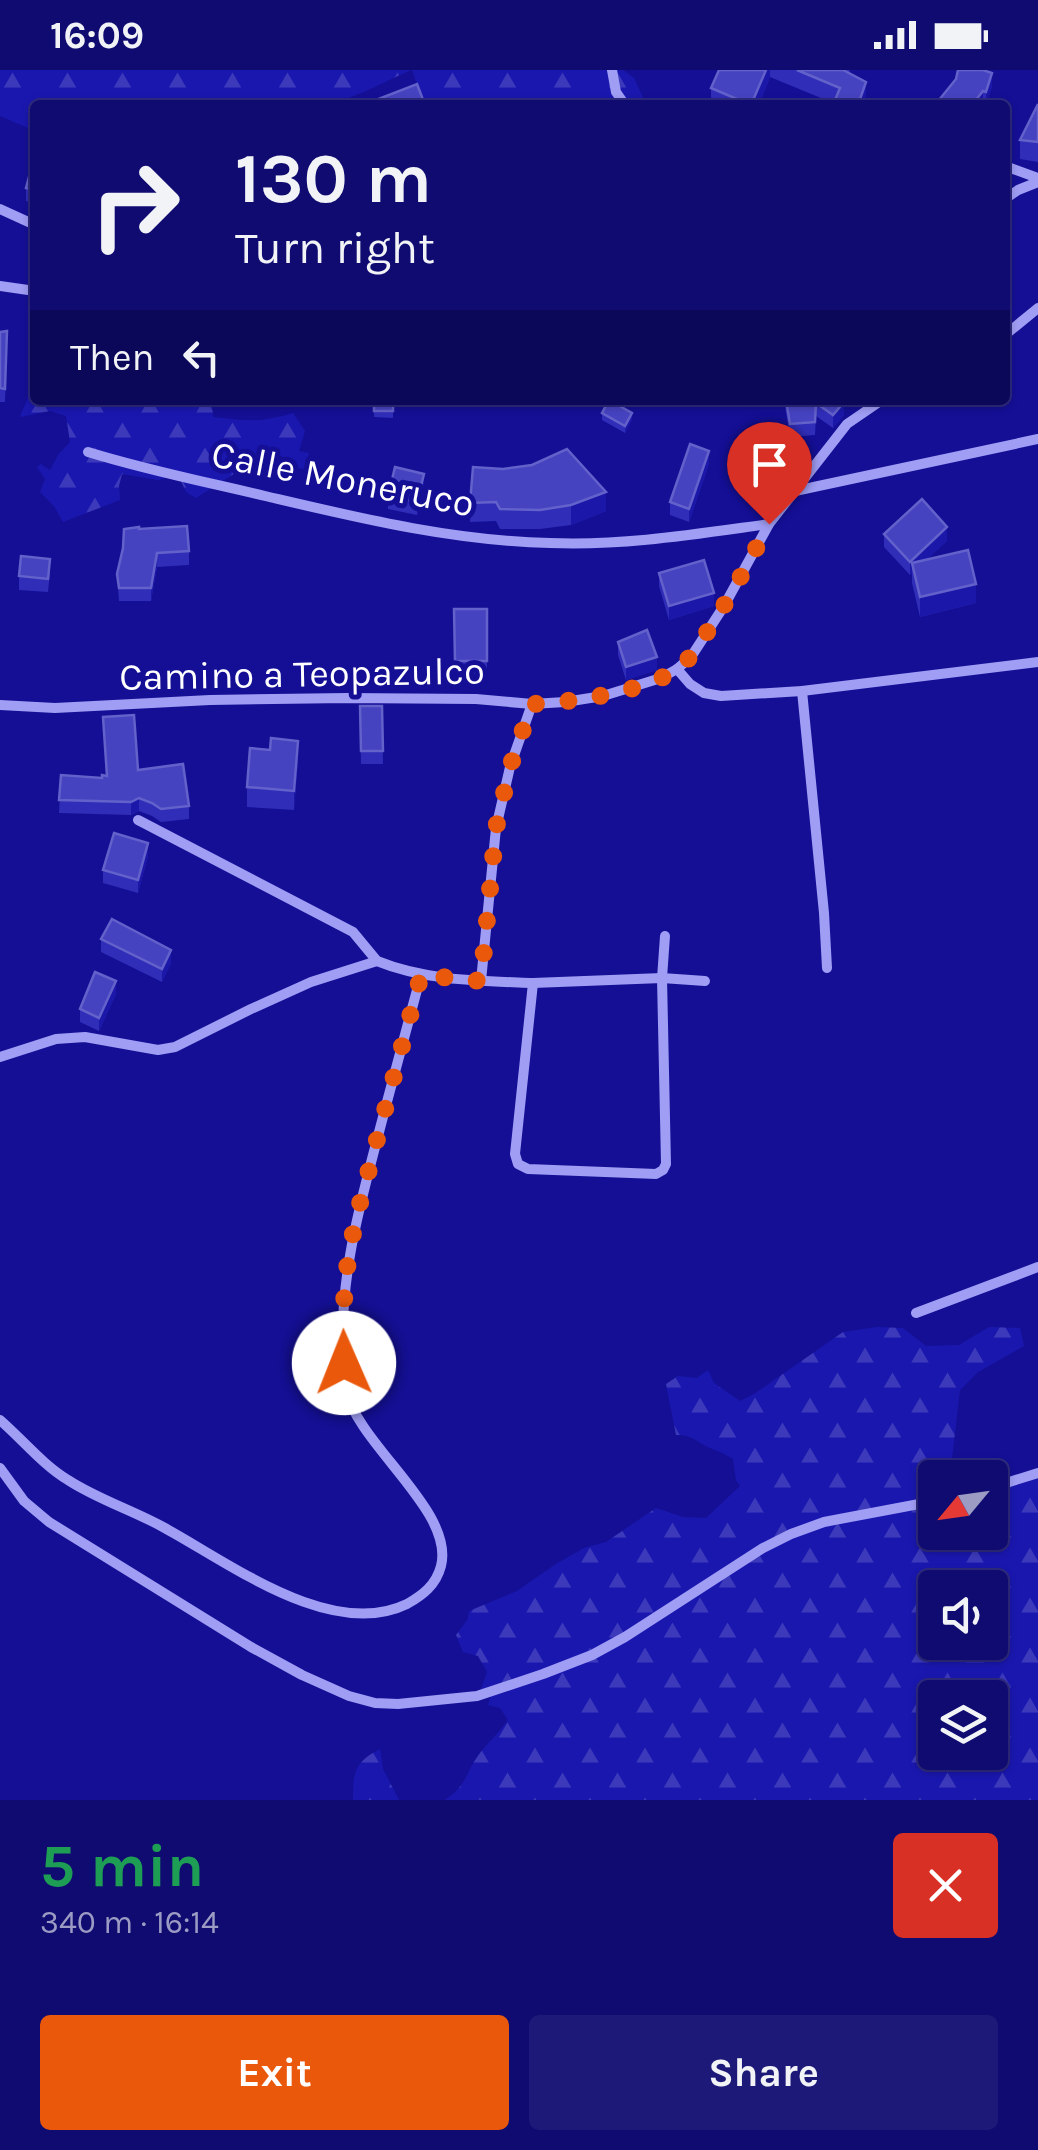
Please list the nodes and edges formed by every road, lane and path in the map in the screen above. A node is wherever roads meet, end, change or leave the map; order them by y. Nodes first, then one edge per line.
1 (612, 70) edge
2 (622, 100) edge
3 (1010, 168) edge
4 (1038, 180) edge
5 (1010, 196) edge
6 (0, 209) edge
7 (30, 223) edge
8 (0, 286) edge
9 (30, 290) edge
10 (1038, 308) edge
11 (1010, 332) edge
12 (875, 405) edge
13 (1038, 439) edge
14 (88, 452) dead end
15 (794, 491) junction
16 (769, 524) junction
17 (1038, 662) edge
18 (678, 669) junction
19 (802, 691) junction
20 (532, 704) junction
21 (0, 705) edge
22 (138, 820) dead end
23 (664, 936) dead end
24 (377, 960) junction
25 (827, 968) dead end
26 (421, 975) junction
27 (662, 978) junction
28 (481, 981) junction
29 (705, 981) dead end
30 (533, 988) junction
31 (0, 1057) edge
32 (1038, 1268) edge
33 (916, 1313) dead end
34 (0, 1420) edge
35 (0, 1468) edge
36 (1038, 1474) edge
37 (1008, 1483) edge
38 (918, 1504) edge

1 - 2 street
3 - 4 street
4 - 5 street
6 - 7 street
8 - 9 street
10 - 11 street
12 - 15 street
13 - 15 street
14 - 16 street, Calle Moneruco
15 - 16 street
16 - 18 street
17 - 19 street
18 - 19 street
18 - 20 street, Camino a Teopazulco
19 - 25 street
20 - 21 street, Camino a Teopazulco
20 - 28 street
22 - 24 street
23 - 27 street
24 - 26 street
24 - 31 street
26 - 28 street
26 - 34 street
27 - 29 street
27 - 30 street
27 - 30 street
28 - 30 street
32 - 33 street
35 - 38 street
36 - 37 street

